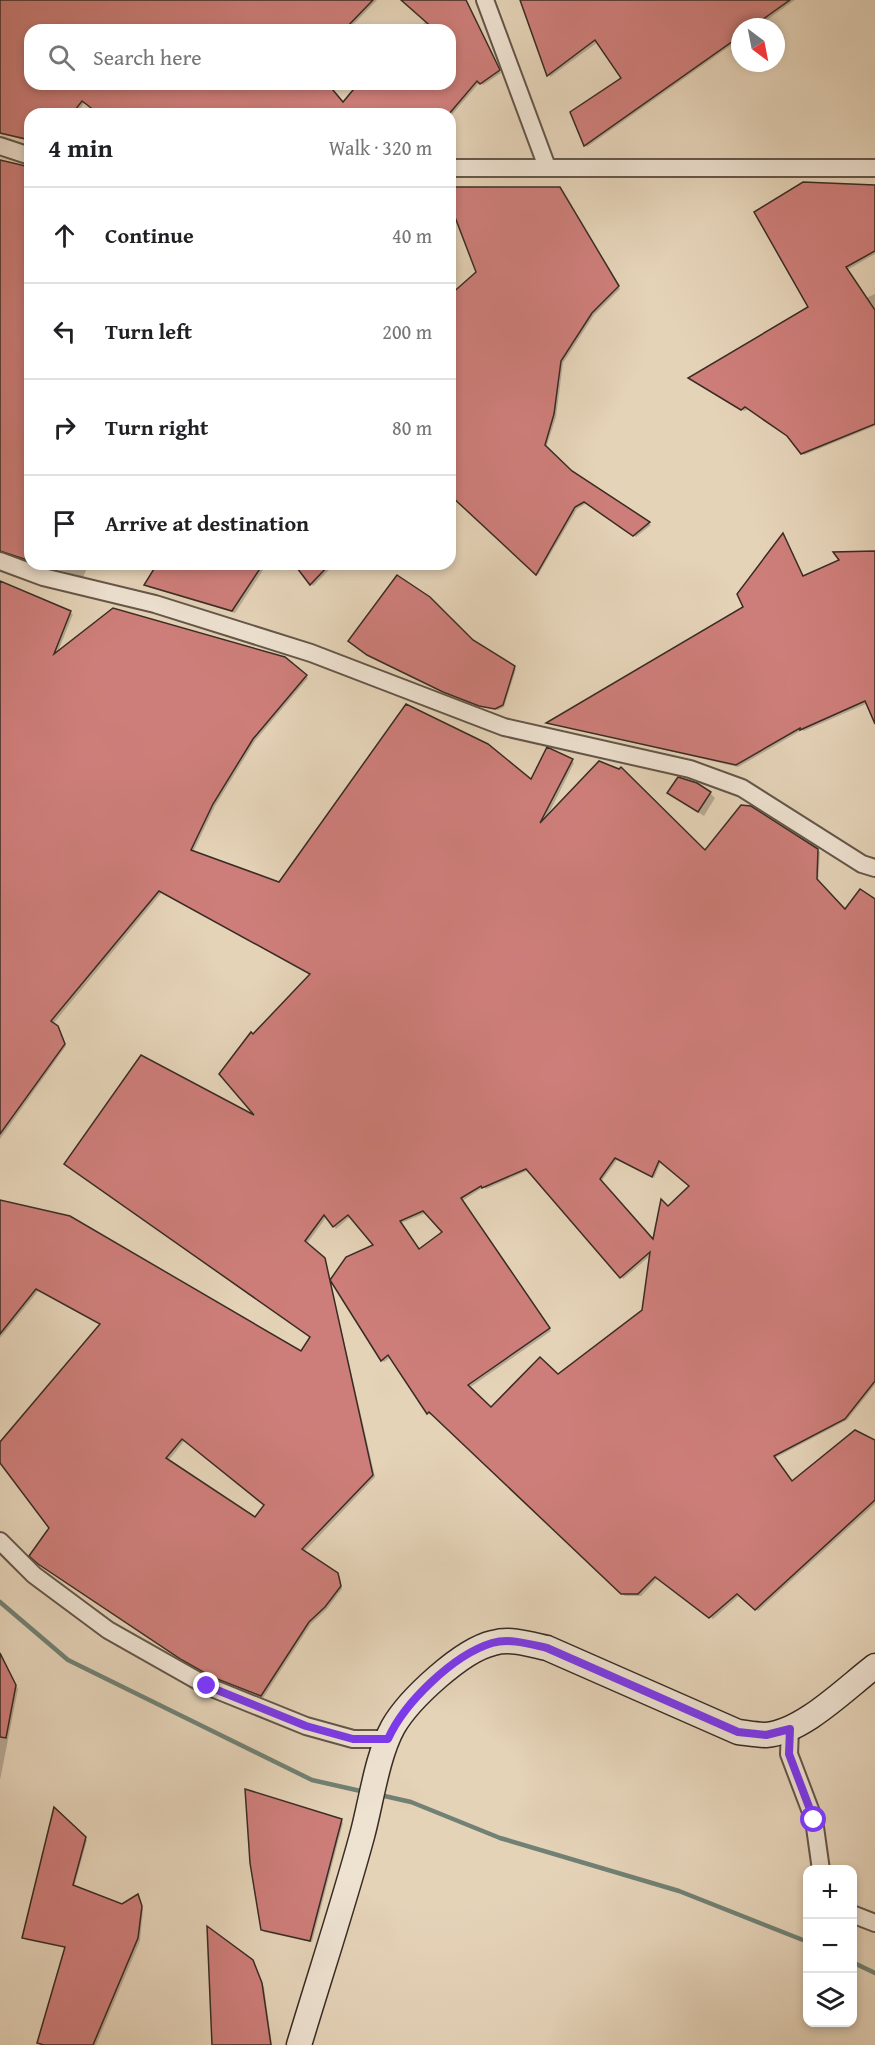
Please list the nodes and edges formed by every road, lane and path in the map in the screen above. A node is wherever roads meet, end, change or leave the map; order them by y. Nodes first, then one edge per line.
1 (485, 0) edge
2 (0, 146) edge
3 (24, 154) edge
4 (547, 167) junction
5 (456, 168) edge
6 (875, 168) edge
7 (0, 561) edge
8 (24, 570) edge
9 (24, 570) edge
10 (875, 868) edge
11 (0, 1541) edge
12 (875, 1666) edge
13 (790, 1729) junction
14 (386, 1743) junction
15 (820, 1865) edge
16 (857, 1916) edge
17 (875, 1923) edge
18 (299, 2045) edge

1 - 4 street
2 - 3 street
4 - 5 street
4 - 6 street
7 - 8 street
9 - 10 street
11 - 14 street
12 - 13 street
13 - 14 street
13 - 15 street
14 - 18 street
16 - 17 street

